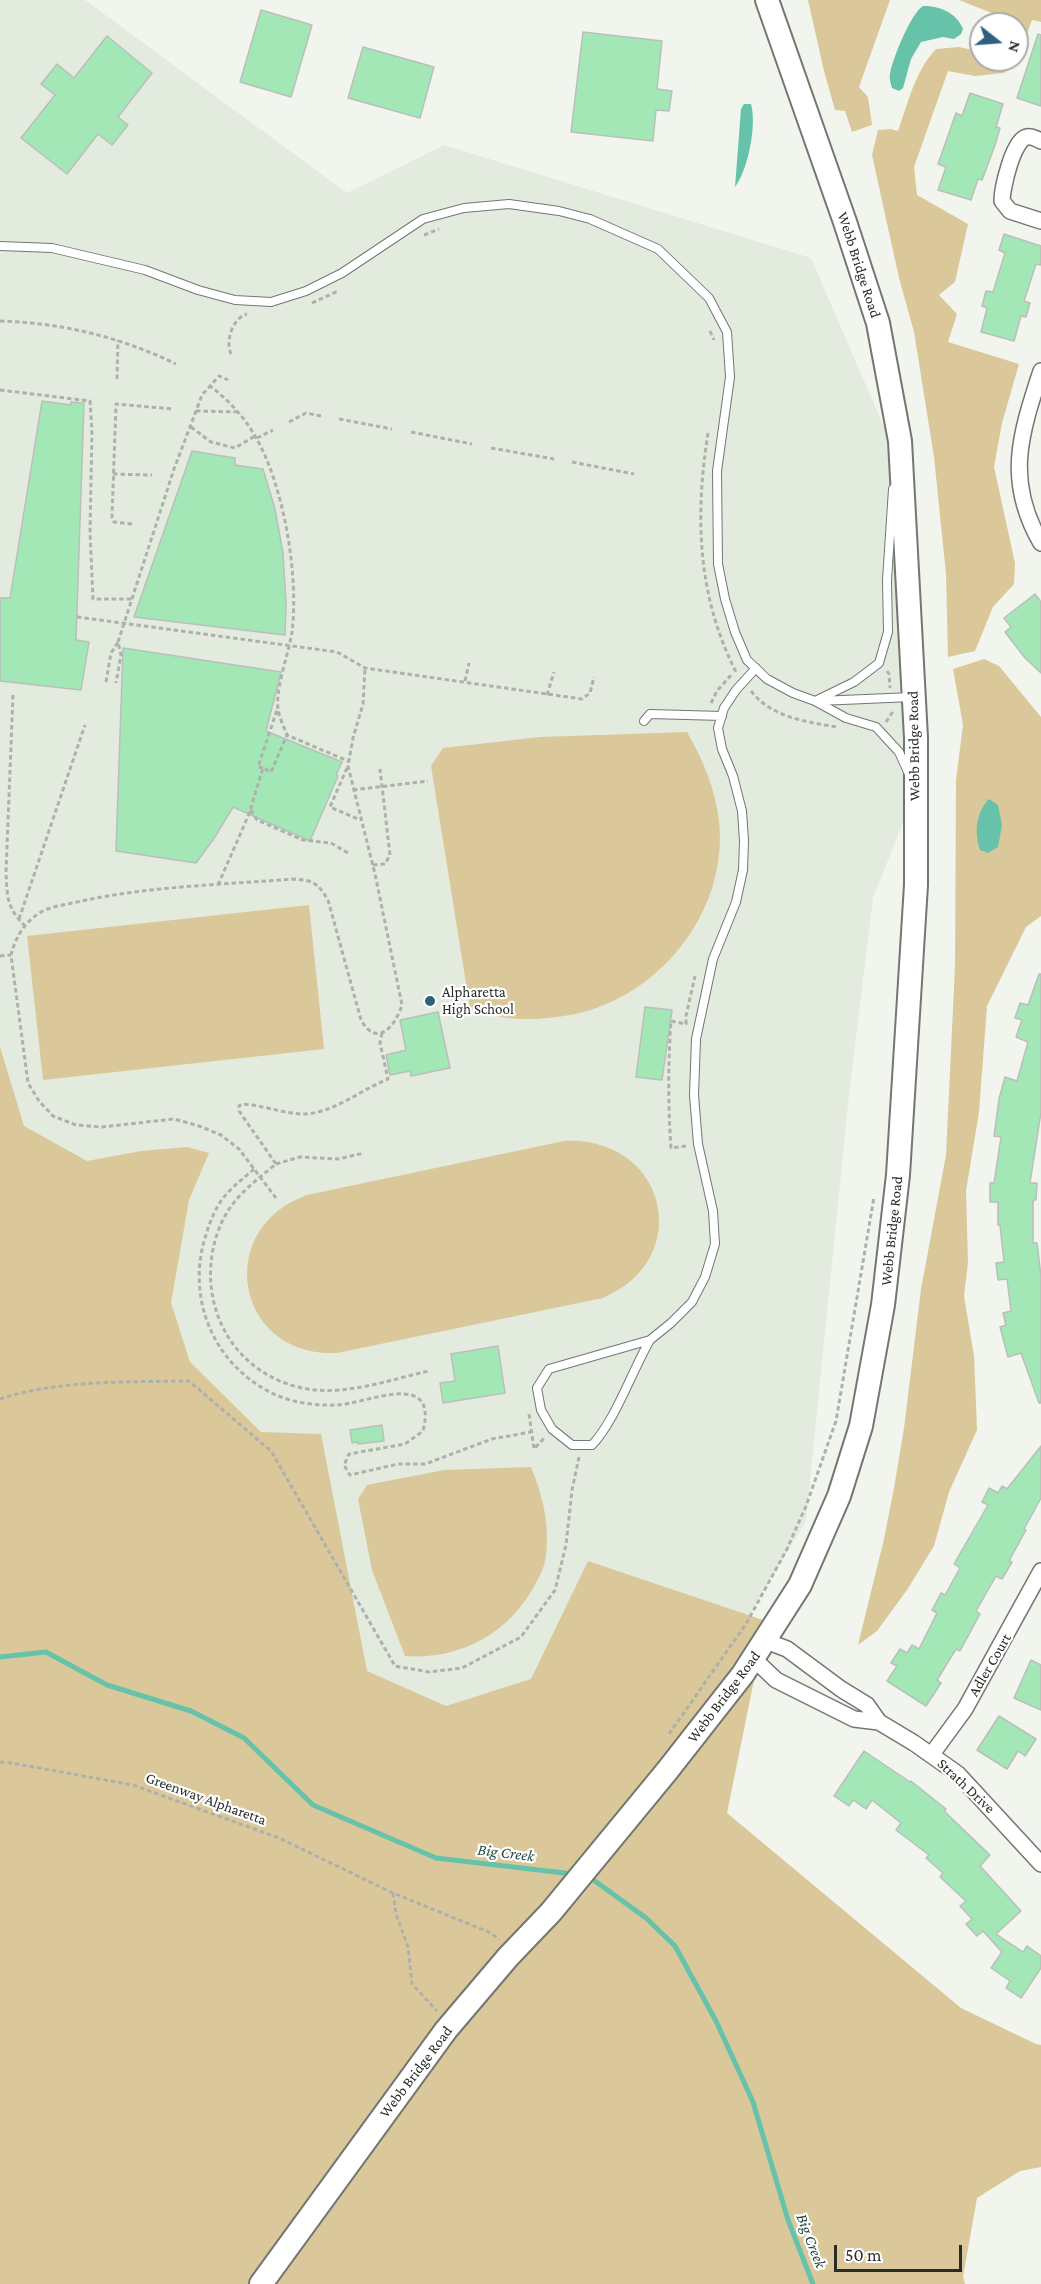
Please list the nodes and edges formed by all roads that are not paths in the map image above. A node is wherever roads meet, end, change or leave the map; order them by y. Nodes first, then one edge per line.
1 (767, 0) edge
2 (1041, 141) edge
3 (1041, 221) edge
4 (0, 246) edge
5 (1041, 372) edge
6 (900, 441) junction
7 (1041, 543) edge
8 (756, 668) junction
9 (914, 697) junction
10 (815, 702) junction
11 (722, 716) junction
12 (644, 721) dead end
13 (916, 790) junction
14 (650, 1341) junction
15 (1041, 1572) edge
16 (760, 1650) junction
17 (847, 1692) junction
18 (837, 1710) junction
19 (879, 1722) junction
20 (932, 1755) junction
21 (1041, 1864) edge
22 (261, 2284) edge

1 - 6 street, Webb Bridge Road
2 - 3 street
4 - 8 lane
5 - 7 street
6 - 9 street, Webb Bridge Road
6 - 10 lane
8 - 10 lane
8 - 11 lane
9 - 10 lane
9 - 13 street, Webb Bridge Road
10 - 13 lane
11 - 12 lane
11 - 14 lane
13 - 16 street, Webb Bridge Road
14 - 14 lane
15 - 20 street, Adler Court
16 - 17 street, Strath Drive
16 - 18 street, Strath Drive
16 - 22 street, Webb Bridge Road
17 - 18 lane
17 - 19 street, Strath Drive
18 - 19 street, Strath Drive
19 - 20 street, Strath Drive
20 - 21 street, Strath Drive

